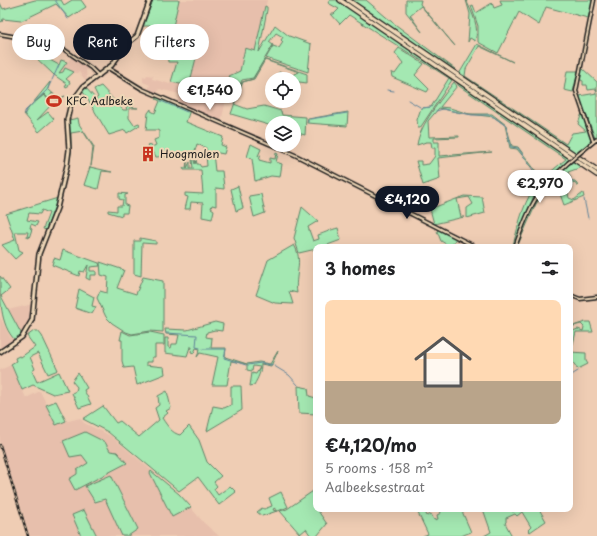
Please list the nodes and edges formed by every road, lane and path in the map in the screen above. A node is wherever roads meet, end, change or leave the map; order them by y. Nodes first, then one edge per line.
1 (150, 0) edge
2 (340, 0) edge
3 (348, 0) edge
4 (594, 0) edge
5 (0, 34) edge
6 (108, 68) junction
7 (99, 76) junction
8 (597, 139) edge
9 (593, 141) junction
10 (597, 170) edge
11 (597, 175) edge
12 (470, 244) edge
13 (516, 244) edge
14 (573, 296) edge
15 (597, 297) edge
16 (0, 352) edge

1 - 6 main road
2 - 11 highway
3 - 10 highway
4 - 9 street
5 - 7 street
6 - 7 main road
6 - 12 street
7 - 16 main road
8 - 9 street
9 - 13 street, bridge
14 - 15 street

